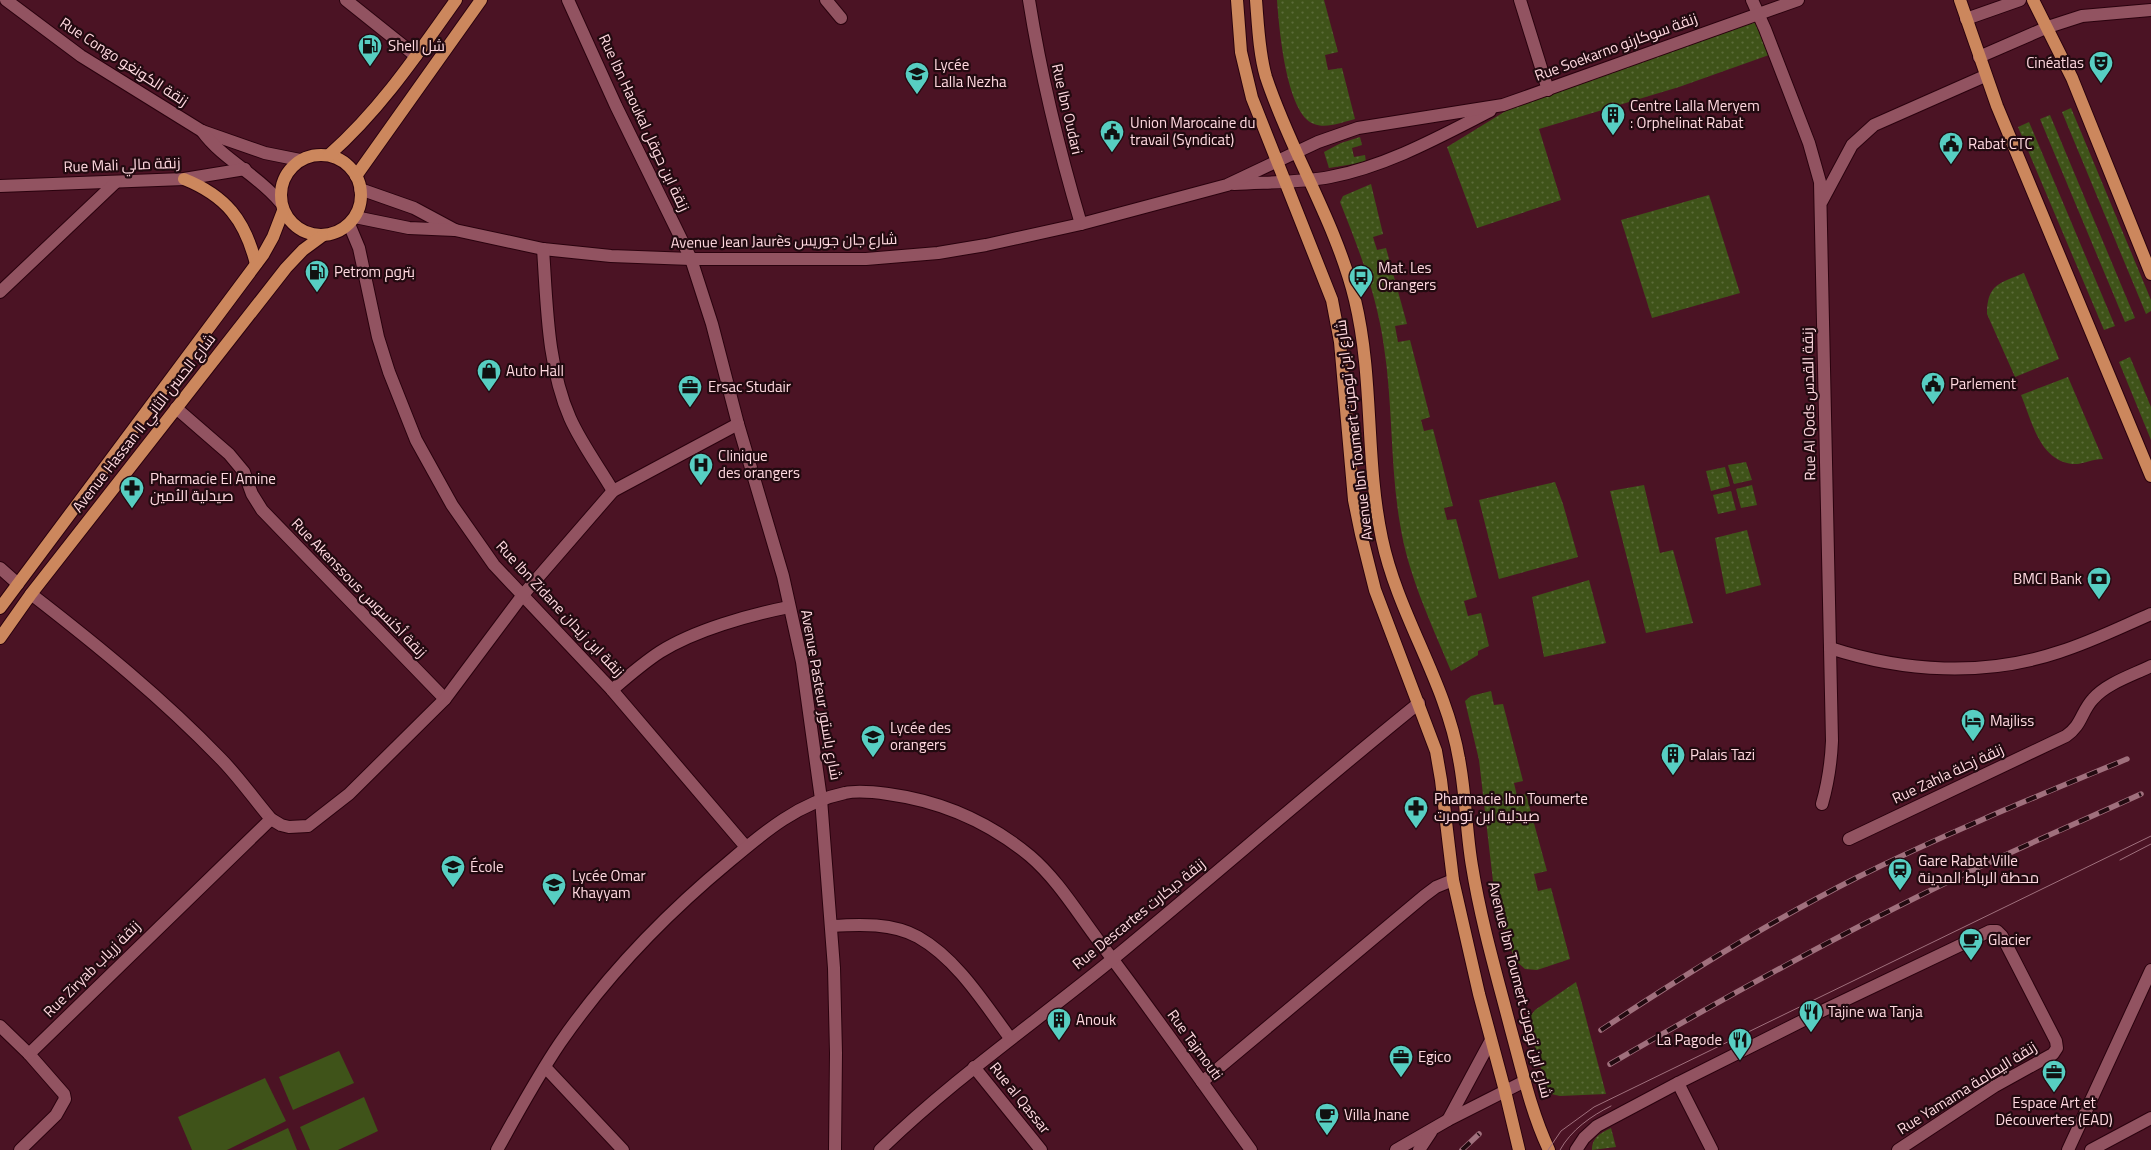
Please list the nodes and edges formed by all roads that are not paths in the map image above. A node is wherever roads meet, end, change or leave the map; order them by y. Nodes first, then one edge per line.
1 (6, 0) edge
2 (346, 0) edge
3 (456, 0) edge
4 (481, 0) edge
5 (568, 0) edge
6 (826, 0) edge
7 (1029, 0) edge
8 (1237, 0) edge
9 (1256, 0) edge
10 (1520, 0) edge
11 (1752, 0) edge
12 (1798, 0) edge
13 (1960, 0) edge
14 (2020, 0) edge
15 (2033, 0) edge
16 (1778, 3) edge
17 (2151, 10) edge
18 (1758, 12) junction
19 (841, 18) dead end
20 (1966, 19) junction
21 (2048, 28) junction
22 (416, 56) junction
23 (1979, 57) junction
24 (1985, 76) junction
25 (1548, 90) junction
26 (1503, 105) junction
27 (202, 132) junction
28 (1294, 152) junction
29 (328, 155) junction
30 (300, 160) junction
31 (1276, 160) junction
32 (245, 169) junction
33 (184, 179) junction
34 (1307, 180) junction
35 (1284, 181) junction
36 (116, 182) junction
37 (358, 182) junction
38 (1227, 185) junction
39 (0, 186) edge
40 (282, 206) junction
41 (1820, 206) junction
42 (352, 221) junction
43 (1080, 224) junction
44 (455, 230) junction
45 (322, 236) junction
46 (543, 248) junction
47 (691, 259) junction
48 (256, 264) junction
49 (2150, 268) edge
50 (0, 292) edge
51 (176, 408) junction
52 (738, 424) junction
53 (2151, 476) edge
54 (613, 490) junction
55 (0, 568) edge
56 (18, 584) junction
57 (31, 594) junction
58 (522, 596) junction
59 (789, 606) junction
60 (0, 608) edge
61 (2151, 614) edge
62 (0, 638) edge
63 (1830, 648) junction
64 (2151, 666) edge
65 (612, 690) junction
66 (445, 699) junction
67 (1418, 703) junction
68 (821, 799) junction
69 (1822, 804) dead end
70 (271, 819) junction
71 (1850, 839) dead end
72 (746, 848) junction
73 (1453, 880) junction
74 (832, 926) junction
75 (1112, 959) junction
76 (2151, 970) edge
77 (0, 1026) edge
78 (1010, 1038) junction
79 (1491, 1040) junction
80 (29, 1054) junction
81 (545, 1067) junction
82 (974, 1067) junction
83 (1525, 1081) junction
84 (1202, 1082) junction
85 (1678, 1083) junction
86 (1505, 1091) junction
87 (2151, 1118) edge
88 (1448, 1120) junction
89 (1434, 1128) junction
90 (20, 1150) edge
91 (497, 1150) edge
92 (623, 1150) edge
93 (835, 1150) edge
94 (880, 1150) edge
95 (1041, 1150) edge
96 (1251, 1150) edge
97 (1396, 1150) edge
98 (1419, 1150) edge
99 (1519, 1150) edge
100 (1549, 1150) edge
101 (1576, 1150) edge
102 (1712, 1150) edge
103 (1898, 1150) edge
104 (2068, 1150) edge
105 (2091, 1150) edge

1 - 27 street, Rue Congo زنقة الكونغو
2 - 22 street
3 - 22 main road
4 - 37 main road
5 - 47 street, Rue Ibn Haoukal زنقة ابن حوقل
6 - 19 street
7 - 43 street, Rue Ibn Oudari
8 - 31 main road, Avenue Ibn Toumert شارع ابن تومرت
9 - 28 main road, Avenue Ibn Toumert شارع ابن تومرت
10 - 25 street
11 - 18 street, Rue Al Qods زنقة القدس
12 - 16 street, Rue Soekarno زنقة سوكارنو
13 - 20 main road
14 - 20 street
15 - 21 main road
16 - 18 street, Rue Soekarno زنقة سوكارنو
17 - 21 street
18 - 25 street, Rue Soekarno زنقة سوكارنو
18 - 41 street, Rue Al Qods زنقة القدس
20 - 23 main road
21 - 23 street
21 - 49 main road
22 - 29 main road
23 - 24 main road
24 - 41 street
24 - 53 main road
25 - 26 street, Rue Soekarno زنقة سوكارنو
26 - 28 street, Rue Soekarno زنقة سوكارنو
26 - 34 street, Rue Soekarno زنقة سوكارنو
27 - 30 street, Rue Congo زنقة الكونغو
27 - 32 street, Rue Congo زنقة الكونغو
28 - 31 street, Rue Soekarno زنقة سوكارنو
28 - 34 main road, Avenue Ibn Toumert شارع ابن تومرت
29 - 30 main road
29 - 37 main road
30 - 40 main road
31 - 35 main road, Avenue Ibn Toumert شارع ابن تومرت
31 - 38 street, Rue Soekarno زنقة سوكارنو
32 - 33 street, Rue Mali زنقة مالي
32 - 40 street, Rue Congo زنقة الكونغو
33 - 36 street, Rue Mali زنقة مالي
33 - 48 main road
34 - 35 street, Rue Soekarno زنقة سوكارنو
34 - 83 main road, Avenue Ibn Toumert شارع ابن تومرت
35 - 38 street, Rue Soekarno زنقة سوكارنو
35 - 67 main road, Avenue Ibn Toumert شارع ابن تومرت
36 - 39 street, Rue Mali زنقة مالي
36 - 50 street
37 - 42 main road
37 - 44 street, Avenue Jean Jaurès شارع جان جوريس
38 - 43 street, Avenue Jean Jaurès شارع جان جوريس
40 - 45 main road
40 - 48 main road, Avenue Hassan II شارع الحسن الثاني
41 - 63 street, Rue Al Qods زنقة القدس
42 - 44 street, Avenue Jean Jaurès شارع جان جوريس
42 - 45 main road
42 - 58 street, Rue Ibn Zidane زنقة ابن زيدان
43 - 47 street, Avenue Jean Jaurès شارع جان جوريس
44 - 46 street, Avenue Jean Jaurès شارع جان جوريس
45 - 51 main road, Avenue Hassan II شارع الحسن الثاني
46 - 47 street, Avenue Jean Jaurès شارع جان جوريس
46 - 54 street
47 - 52 street, Avenue Pasteur شارع باستور
48 - 56 main road, Avenue Hassan II شارع الحسن الثاني
51 - 57 main road, Avenue Hassan II شارع الحسن الثاني
51 - 66 street, Rue Akenssous زنقة أكنسوس
52 - 54 street
52 - 59 street, Avenue Pasteur شارع باستور
54 - 58 street
55 - 56 street
56 - 60 main road, Avenue Hassan II شارع الحسن الثاني
57 - 62 main road, Avenue Hassan II شارع الحسن الثاني
57 - 70 street
58 - 65 street, Rue Ibn Zidane زنقة ابن زيدان
58 - 66 street
59 - 65 street
59 - 68 street, Avenue Pasteur شارع باستور
61 - 63 street
63 - 69 street, Rue Al Qods زنقة القدس
64 - 71 street, Rue Zahla زنقة زحلة
65 - 72 street, Rue Ibn Zidane زنقة ابن زيدان
66 - 70 street
67 - 73 main road, Avenue Ibn Toumert شارع ابن تومرت
67 - 75 street, Rue Descartes زنقة ديكارت
68 - 72 street, Rue Tajmouti
68 - 74 street, Avenue Pasteur شارع باستور
68 - 75 street, Rue Tajmouti
70 - 80 street, Rue Ziryab زنقة زرياب
72 - 81 street, Rue Tajmouti
73 - 79 main road, Avenue Ibn Toumert شارع ابن تومرت
73 - 84 street
74 - 78 street
74 - 93 street, Avenue Pasteur شارع باستور
75 - 78 street, Rue Descartes زنقة ديكارت
75 - 84 street, Rue Tajmouti
76 - 104 street
77 - 80 street
78 - 82 street, Rue Descartes زنقة ديكارت
79 - 86 main road, Avenue Ibn Toumert شارع ابن تومرت
79 - 88 street
80 - 90 street
81 - 91 street, Rue Tajmouti
81 - 92 street
82 - 94 street, Rue Descartes زنقة ديكارت
82 - 95 street, Rue al Qassar
83 - 86 street
83 - 100 main road, Avenue Ibn Toumert شارع ابن تومرت
84 - 96 street, Rue Tajmouti
85 - 101 street
85 - 102 street
85 - 103 street, Rue Yamama زنقة اليمامة
86 - 88 street
86 - 99 main road, Avenue Ibn Toumert شارع ابن تومرت
87 - 105 street
88 - 89 street
89 - 97 street
89 - 98 street

